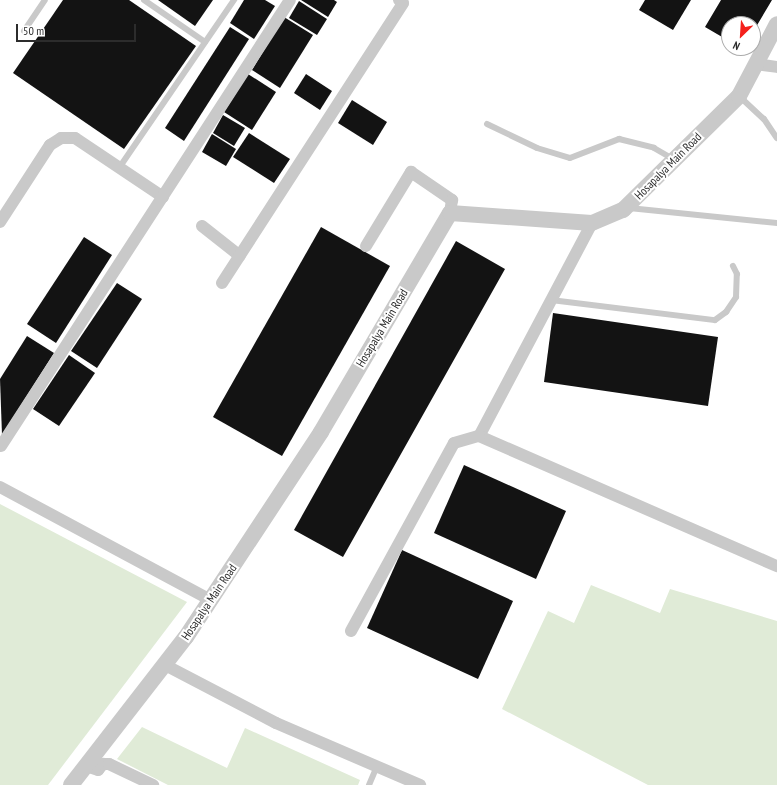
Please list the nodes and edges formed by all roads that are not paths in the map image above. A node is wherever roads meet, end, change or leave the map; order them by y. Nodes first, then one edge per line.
1 (45, 0) edge
2 (144, 0) edge
3 (234, 0) edge
4 (290, 0) edge
5 (399, 0) edge
6 (777, 24) edge
7 (24, 31) dead end
8 (205, 42) junction
9 (756, 64) junction
10 (777, 67) edge
11 (739, 96) junction
12 (487, 124) dead end
13 (777, 138) edge
14 (674, 160) junction
15 (119, 168) junction
16 (163, 197) junction
17 (626, 207) junction
18 (450, 214) junction
19 (0, 222) edge
20 (592, 223) junction
21 (777, 223) edge
22 (202, 226) dead end
23 (366, 246) dead end
24 (240, 256) junction
25 (733, 266) dead end
26 (222, 283) dead end
27 (551, 300) junction
28 (479, 436) junction
29 (1, 446) edge
30 (0, 487) edge
31 (777, 566) edge
32 (211, 600) junction
33 (351, 631) dead end
34 (165, 665) junction
35 (86, 766) junction
36 (377, 766) junction
37 (71, 785) edge
38 (153, 785) edge
39 (369, 785) edge
40 (420, 785) edge

1 - 7 lane
2 - 8 lane
3 - 8 lane
4 - 16 street
5 - 24 street
6 - 9 street, Hosapalya Main Road
8 - 15 lane
9 - 10 street
9 - 11 street, Hosapalya Main Road
11 - 13 lane
11 - 14 street, Hosapalya Main Road
12 - 14 lane
14 - 17 street, Hosapalya Main Road
15 - 16 street
15 - 19 street
16 - 29 street
17 - 20 street, Hosapalya Main Road
17 - 21 lane
18 - 20 street, Hosapalya Main Road
18 - 23 street
18 - 32 street, Hosapalya Main Road
20 - 27 street
22 - 24 street
24 - 26 street
25 - 27 lane
27 - 28 street
28 - 31 street
28 - 33 street
30 - 32 street
32 - 34 street, Hosapalya Main Road
34 - 35 street, Hosapalya Main Road
34 - 36 street
35 - 37 street, Hosapalya Main Road
35 - 38 street
36 - 39 lane
36 - 40 street

